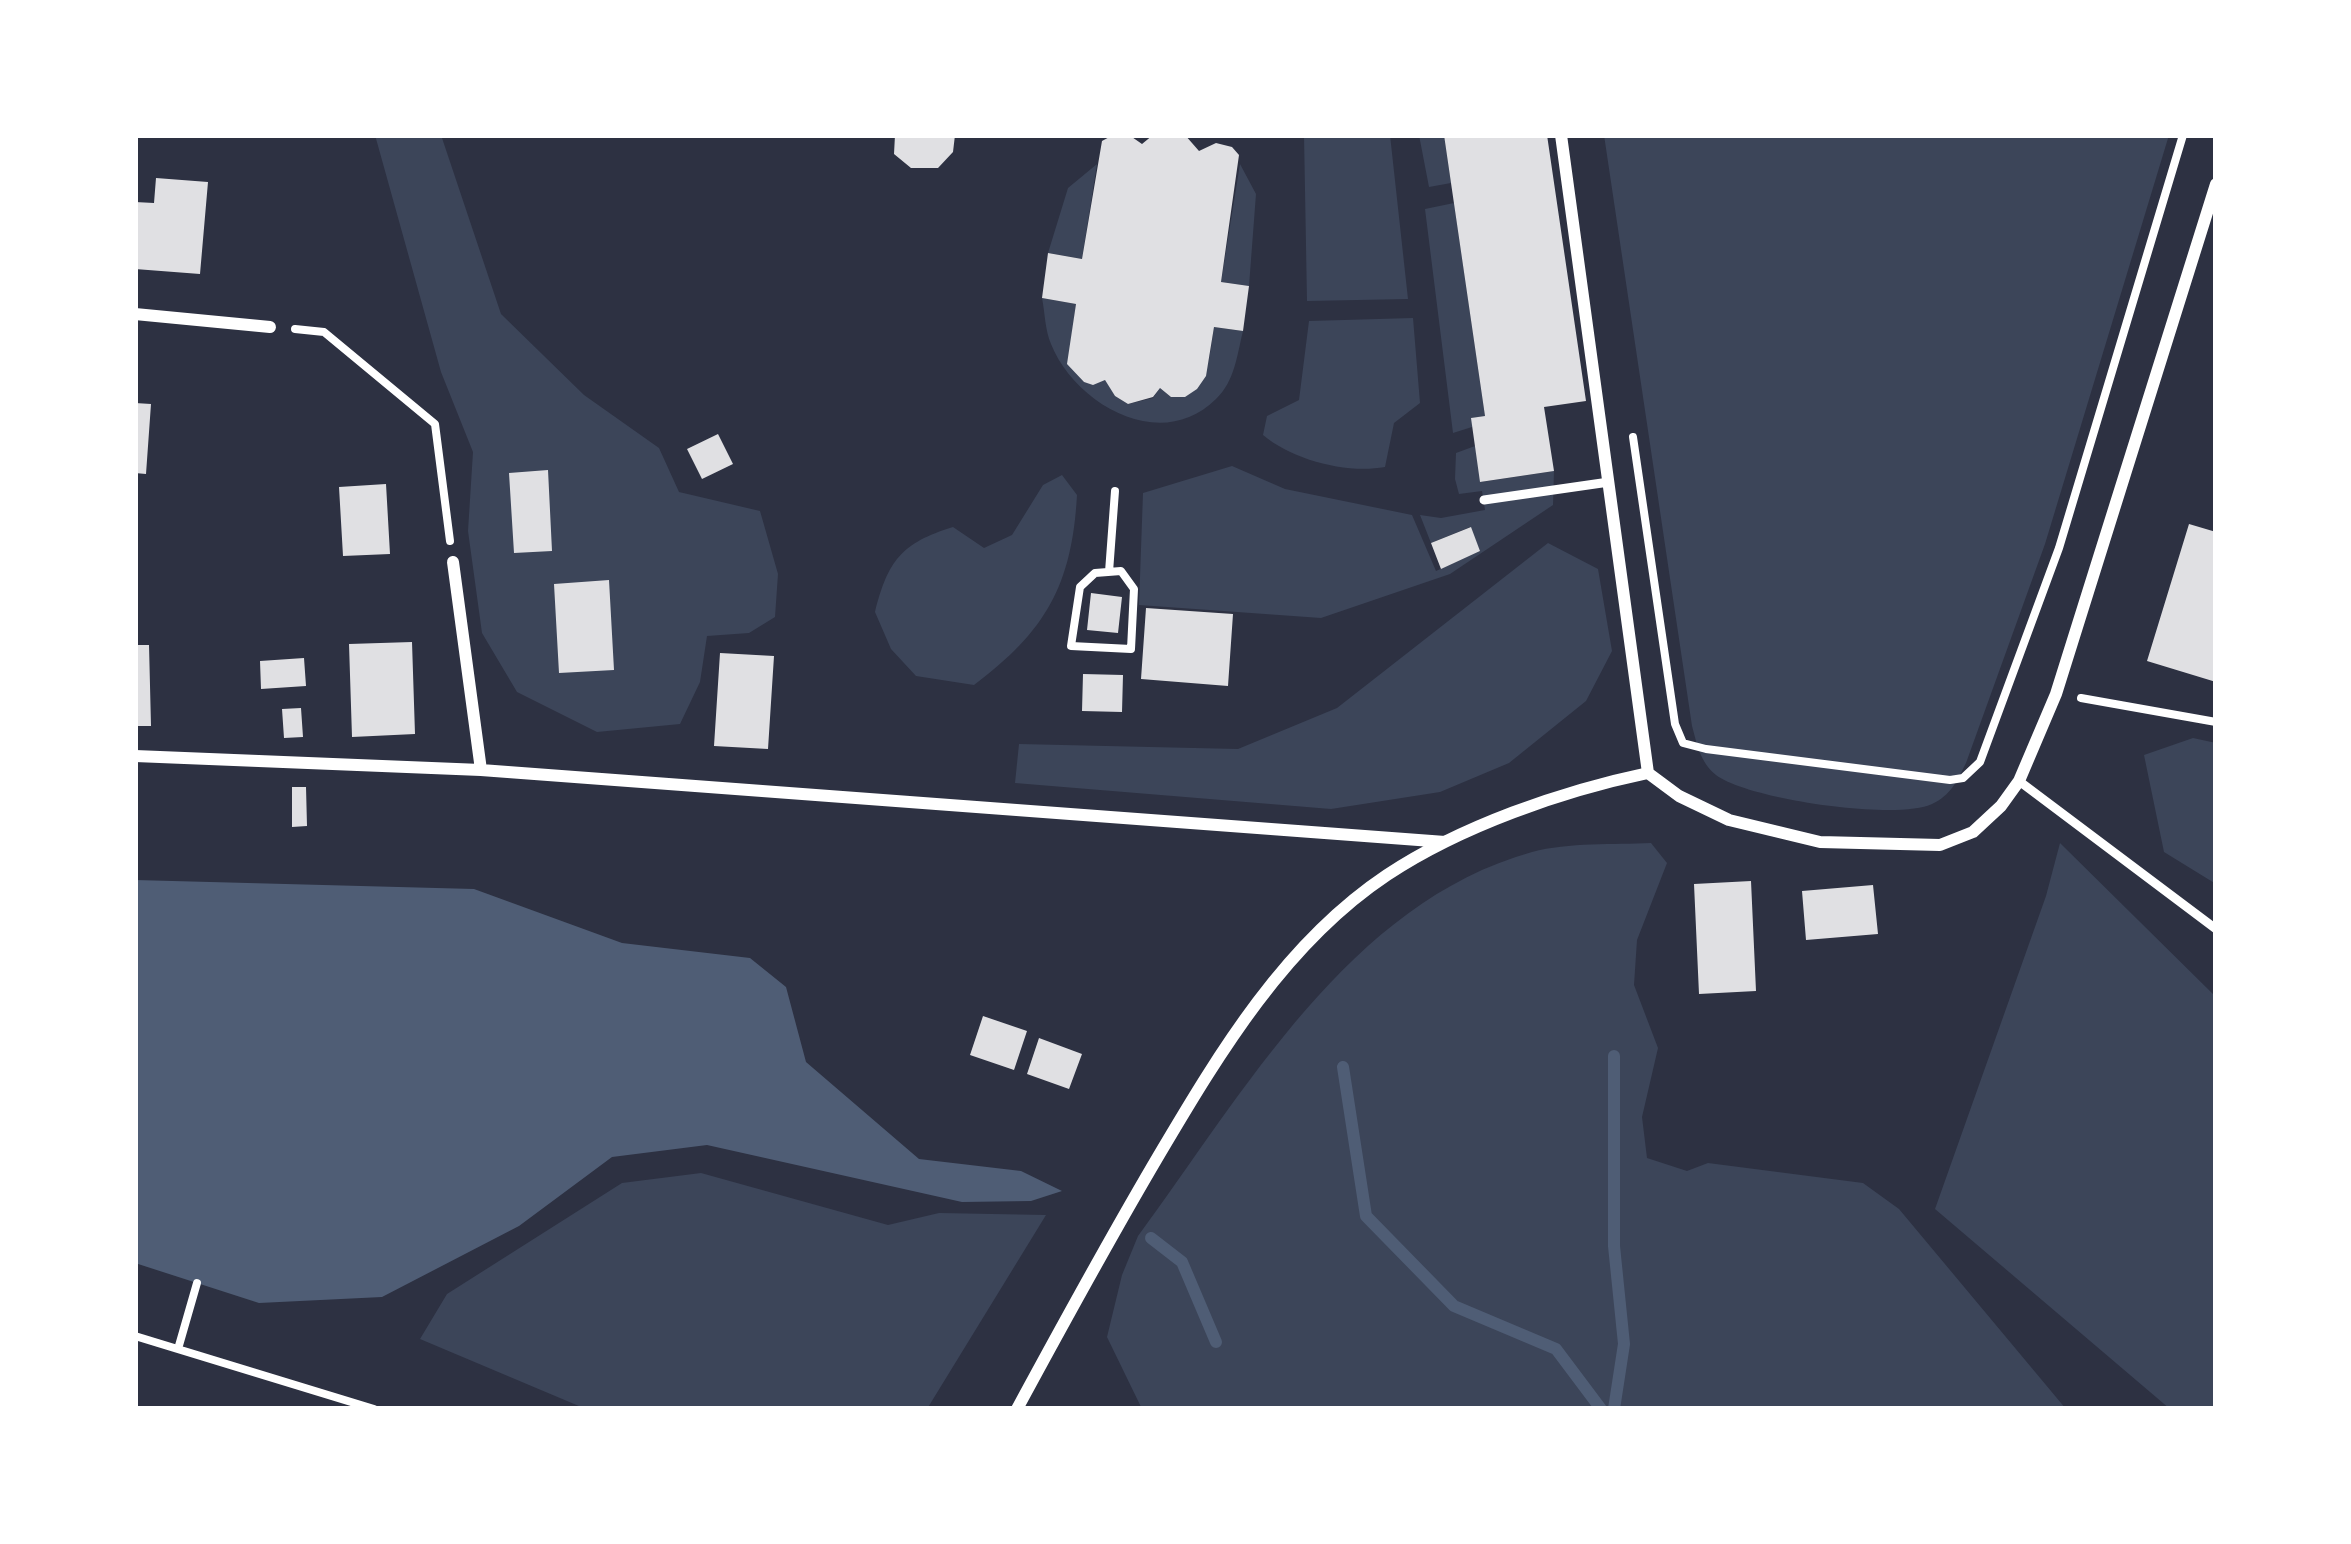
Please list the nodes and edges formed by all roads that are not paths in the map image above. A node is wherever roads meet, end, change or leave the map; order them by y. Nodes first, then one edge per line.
1 (1561, 135) edge
2 (2216, 184) edge
3 (135, 314) edge
4 (270, 327) road end
5 (1609, 482) junction
6 (1484, 500) dead end
7 (453, 562) road end
8 (135, 756) edge
9 (481, 770) junction
10 (1648, 772) junction
11 (2018, 781) junction
12 (1448, 842) junction
13 (2216, 929) edge
14 (1017, 1409) edge

1 - 5 street
2 - 11 street
3 - 4 street
5 - 6 lane
5 - 10 street
7 - 9 street
8 - 9 street
9 - 12 street
10 - 11 street
10 - 12 street
11 - 13 lane
12 - 14 street

